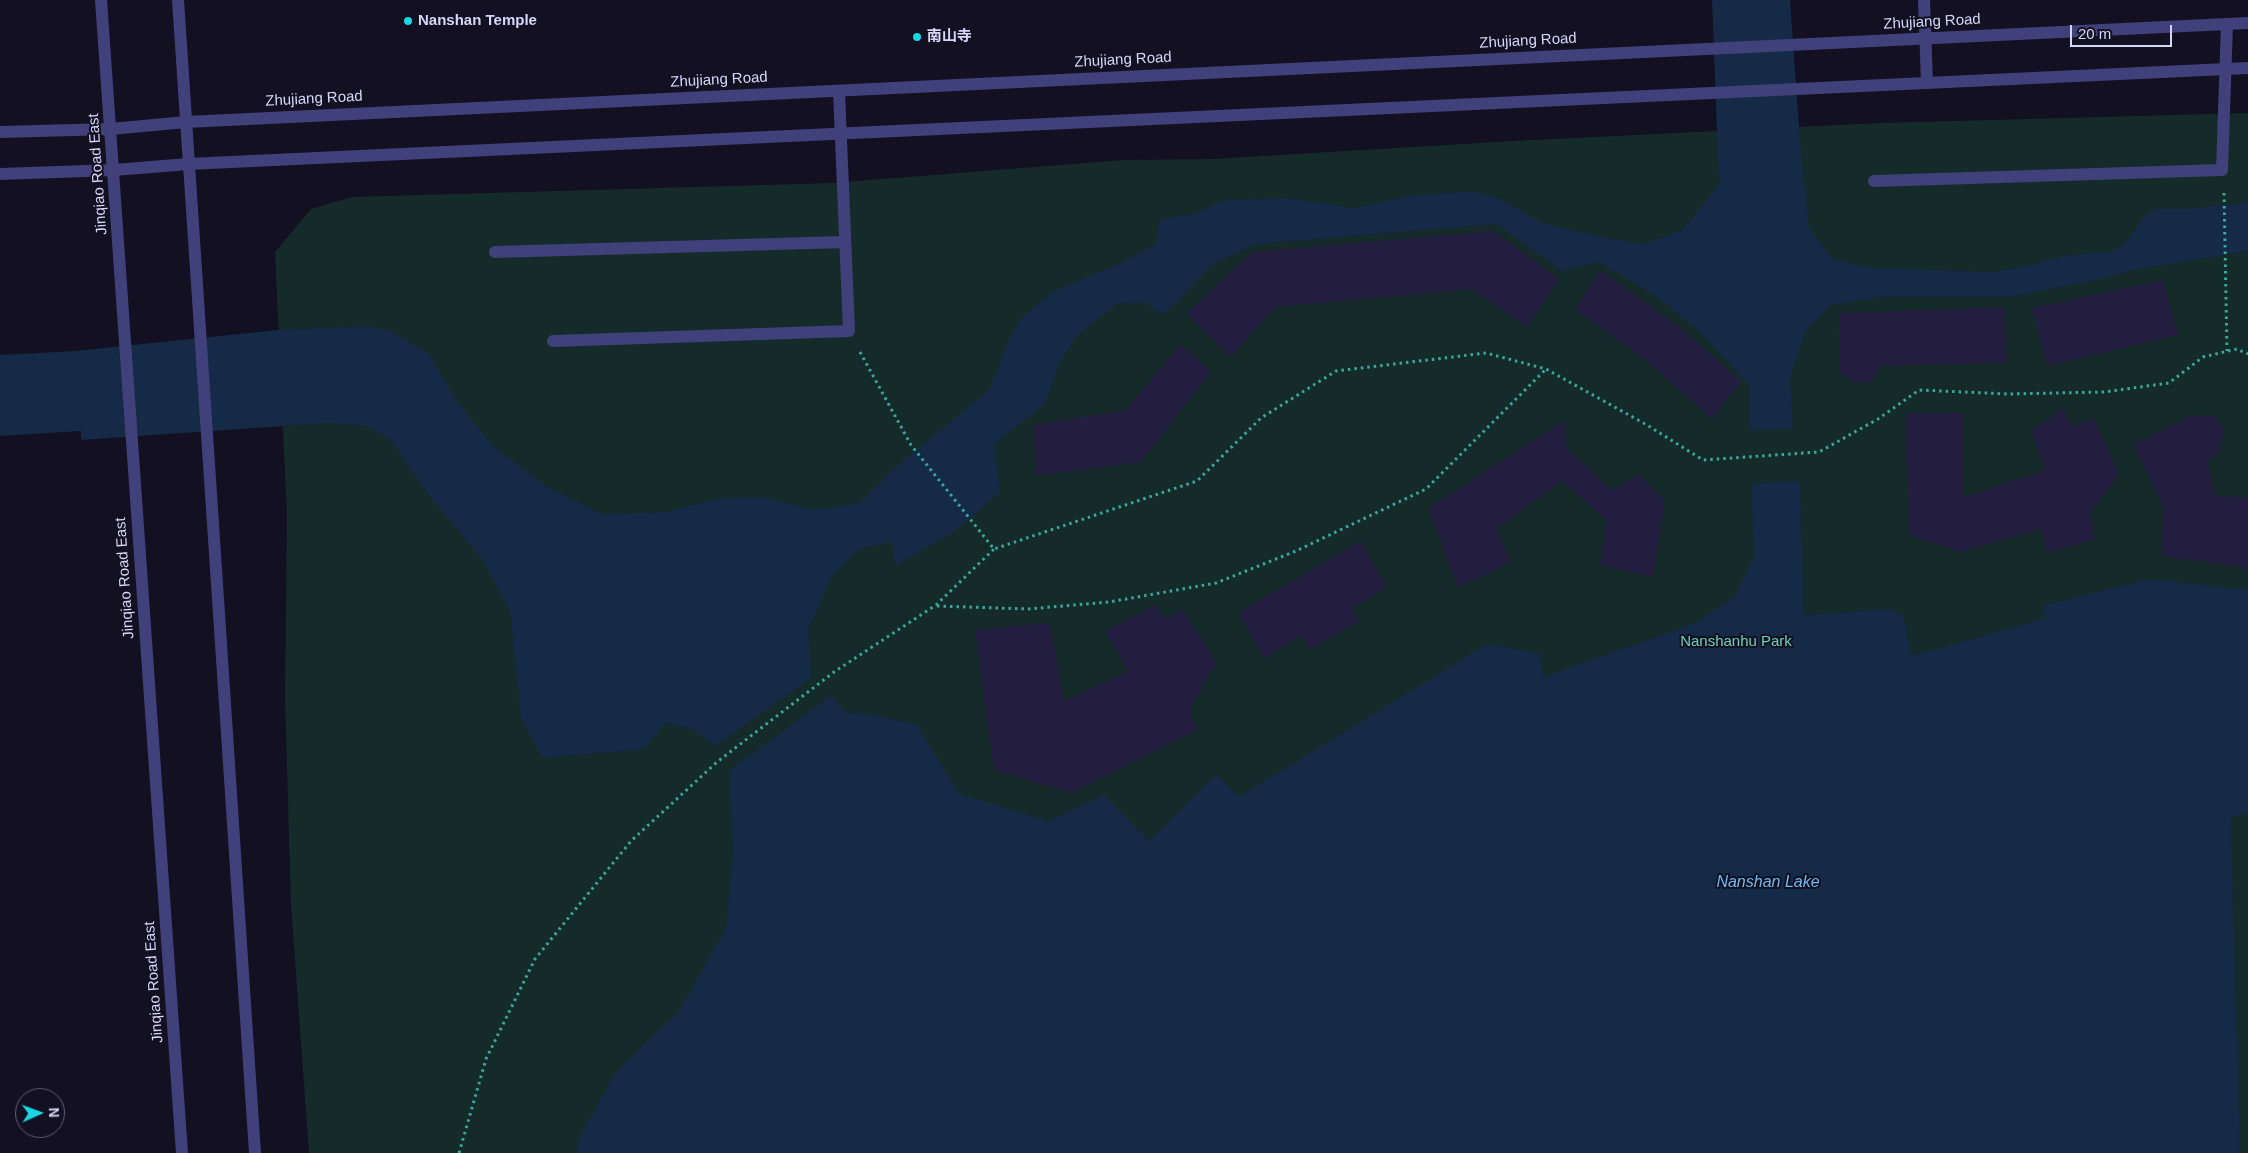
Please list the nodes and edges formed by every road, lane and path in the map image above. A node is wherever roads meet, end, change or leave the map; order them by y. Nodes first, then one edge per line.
1 (102, 0) edge
2 (178, 0) edge
3 (1924, 0) edge
4 (2248, 22) edge
5 (2227, 24) junction
6 (2248, 68) edge
7 (1926, 83) junction
8 (839, 90) junction
9 (186, 122) junction
10 (111, 129) junction
11 (0, 132) edge
12 (188, 164) junction
13 (114, 170) junction
14 (0, 174) edge
15 (1874, 181) dead end
16 (2224, 194) dead end
17 (845, 242) junction
18 (495, 252) dead end
19 (849, 331) junction
20 (553, 341) dead end
21 (2227, 351) junction
22 (2248, 354) edge
23 (1546, 369) junction
24 (994, 549) junction
25 (936, 606) junction
26 (182, 1153) edge
27 (255, 1153) edge
28 (459, 1153) edge

1 - 10 street, Jinqiao Road East
2 - 9 street
3 - 7 street
4 - 5 street, Zhujiang Road
5 - 8 street, Zhujiang Road
5 - 15 street
6 - 7 street
7 - 12 street
8 - 9 street, Zhujiang Road
8 - 17 street
9 - 10 street, Zhujiang Road
9 - 12 street
10 - 11 street, Zhujiang Road
10 - 13 street, Jinqiao Road East
12 - 13 street
12 - 27 street
13 - 14 street
13 - 26 street, Jinqiao Road East
16 - 21 path
17 - 18 street
17 - 19 street
19 - 20 street
19 - 24 path
21 - 22 path
21 - 23 path
23 - 24 path
23 - 25 path
24 - 25 path
25 - 28 path

